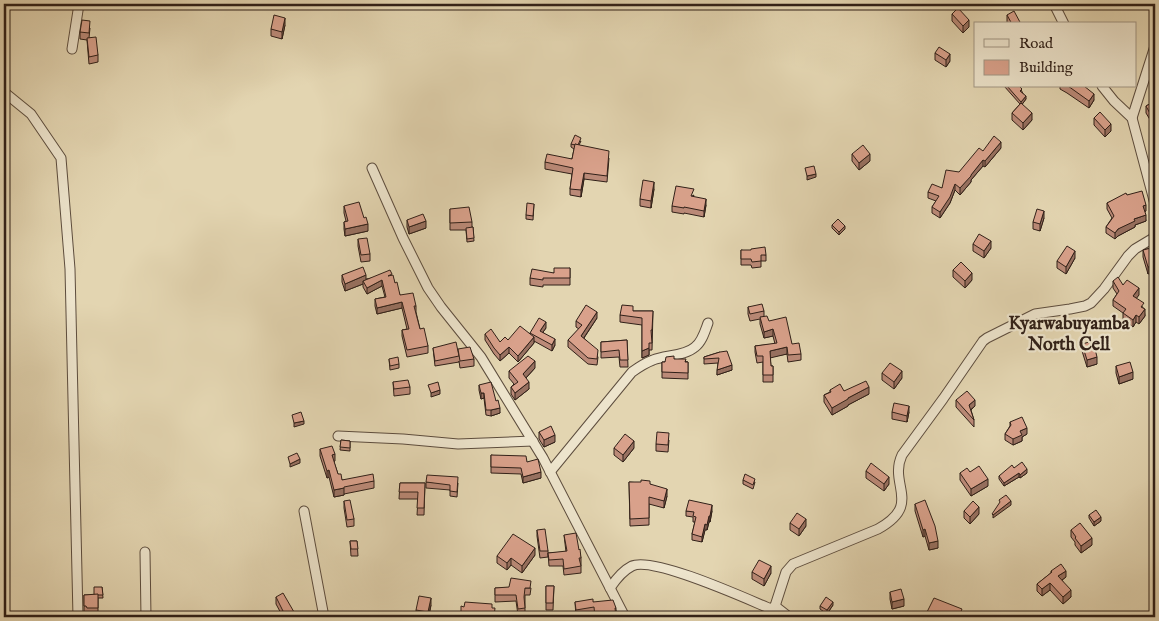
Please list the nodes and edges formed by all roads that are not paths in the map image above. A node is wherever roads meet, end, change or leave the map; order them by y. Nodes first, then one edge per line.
1 (79, 4) edge
2 (1054, 4) edge
3 (1063, 22) edge
4 (1155, 46) edge
5 (72, 49) dead end
6 (1104, 88) edge
7 (4, 92) edge
8 (1132, 118) junction
9 (372, 168) dead end
10 (1155, 204) edge
11 (1155, 237) edge
12 (708, 323) dead end
13 (338, 436) dead end
14 (533, 442) junction
15 (550, 472) junction
16 (304, 510) dead end
17 (145, 552) dead end
18 (610, 588) junction
19 (775, 606) junction
20 (78, 617) edge
21 (146, 617) edge
22 (324, 617) edge
23 (625, 617) edge
24 (789, 617) edge

1 - 5 street
2 - 3 street
4 - 8 street
6 - 8 street
7 - 20 street
8 - 10 street
9 - 14 street
11 - 19 street
12 - 15 street
13 - 14 street
14 - 15 street
15 - 18 street
16 - 22 street
17 - 21 street
18 - 19 street
18 - 23 street
19 - 24 street

